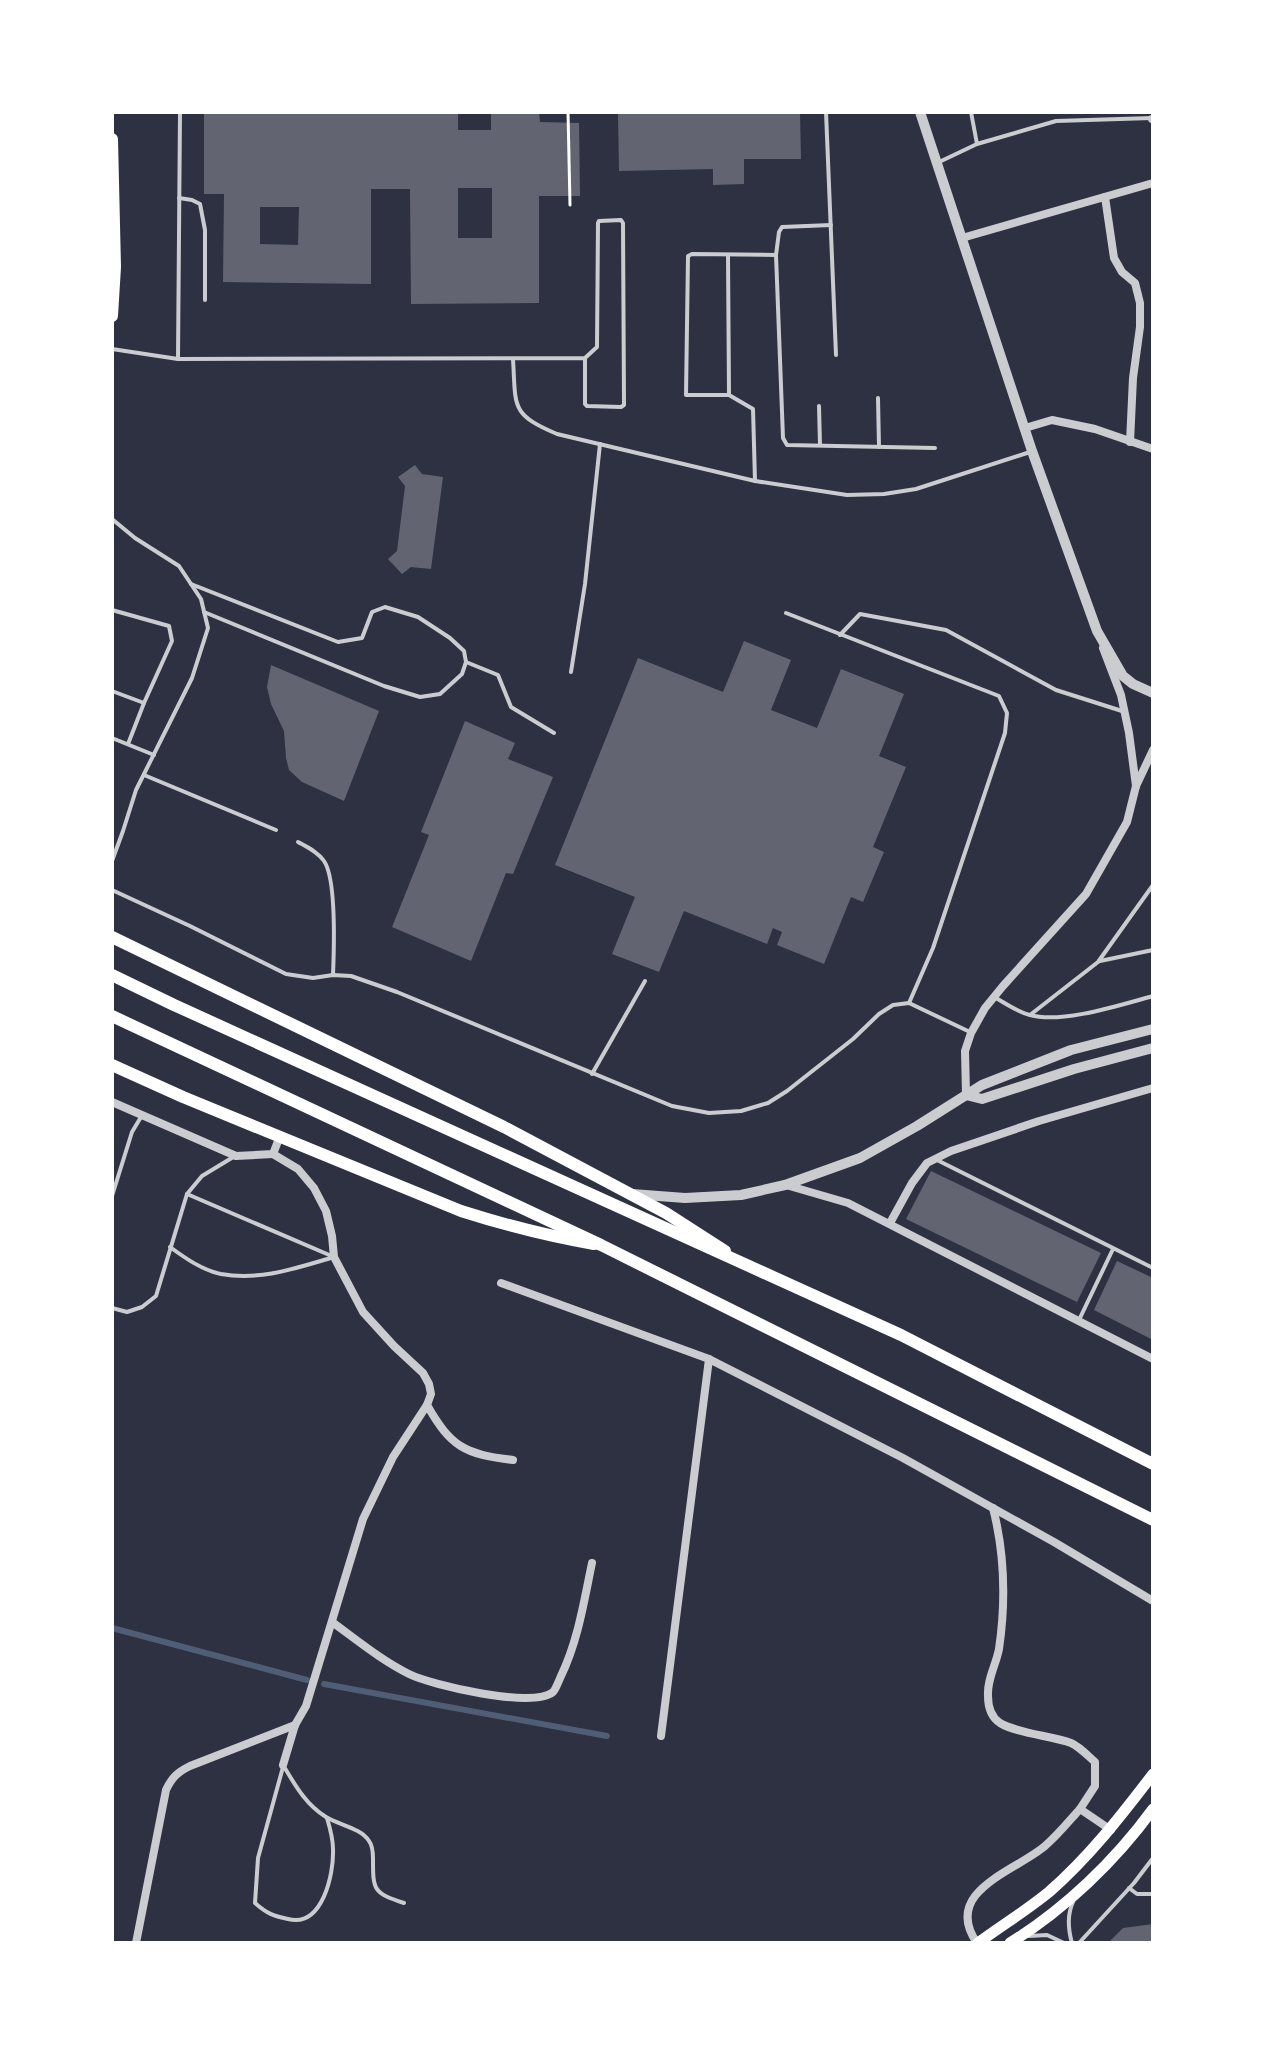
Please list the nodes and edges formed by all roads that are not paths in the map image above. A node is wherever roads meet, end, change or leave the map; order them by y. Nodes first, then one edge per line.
1 (180, 112) edge
2 (826, 112) edge
3 (920, 112) edge
4 (971, 112) edge
5 (1153, 118) edge
6 (112, 139) edge
7 (977, 144) junction
8 (937, 163) junction
9 (1153, 183) edge
10 (1105, 197) junction
11 (179, 198) junction
12 (831, 225) junction
13 (962, 238) junction
14 (728, 255) junction
15 (776, 255) junction
16 (205, 300) dead end
17 (112, 316) edge
18 (112, 349) edge
19 (836, 355) dead end
20 (585, 358) junction
21 (178, 359) junction
22 (513, 359) junction
23 (729, 395) junction
24 (878, 398) dead end
25 (819, 406) dead end
26 (1025, 428) junction
27 (1130, 442) junction
28 (600, 444) junction
29 (820, 445) junction
30 (879, 447) junction
31 (935, 448) dead end
32 (1153, 449) edge
33 (1032, 451) junction
34 (755, 481) junction
35 (112, 519) edge
36 (191, 584) junction
37 (112, 610) edge
38 (204, 612) junction
39 (786, 613) dead end
40 (1097, 631) junction
41 (840, 635) junction
42 (466, 662) junction
43 (571, 672) dead end
44 (112, 691) edge
45 (1153, 693) edge
46 (144, 703) junction
47 (1125, 712) junction
48 (554, 733) dead end
49 (112, 738) edge
50 (128, 744) junction
51 (1152, 754) edge
52 (154, 755) junction
53 (144, 775) junction
54 (1136, 786) junction
55 (276, 830) dead end
56 (298, 842) dead end
57 (112, 861) edge
58 (1153, 885) edge
59 (112, 890) edge
60 (112, 937) edge
61 (1153, 950) edge
62 (1098, 962) junction
63 (112, 975) edge
64 (333, 975) junction
65 (645, 981) dead end
66 (1153, 996) edge
67 (994, 997) junction
68 (909, 1003) junction
69 (1030, 1015) junction
70 (112, 1016) edge
71 (1153, 1029) edge
72 (971, 1033) junction
73 (1153, 1048) edge
74 (112, 1065) edge
75 (592, 1074) junction
76 (1153, 1088) edge
77 (966, 1095) junction
78 (112, 1102) edge
79 (142, 1115) junction
80 (280, 1136) junction
81 (273, 1154) junction
82 (236, 1156) junction
83 (936, 1159) junction
84 (785, 1185) junction
85 (187, 1194) junction
86 (630, 1194) junction
87 (112, 1196) edge
88 (890, 1223) junction
89 (601, 1245) junction
90 (170, 1247) junction
91 (1113, 1249) junction
92 (334, 1257) junction
93 (746, 1265) junction
94 (1153, 1268) edge
95 (501, 1283) dead end
96 (112, 1308) edge
97 (1078, 1322) junction
98 (709, 1359) junction
99 (1153, 1359) edge
100 (427, 1405) junction
101 (1082, 1426) junction
102 (1153, 1455) edge
103 (513, 1460) dead end
104 (1153, 1464) edge
105 (993, 1508) junction
106 (1153, 1520) edge
107 (592, 1563) dead end
108 (1153, 1601) edge
109 (332, 1622) junction
110 (295, 1725) junction
111 (661, 1736) dead end
112 (283, 1765) junction
113 (1153, 1774) edge
114 (1080, 1809) junction
115 (1153, 1809) edge
116 (327, 1818) junction
117 (1111, 1830) junction
118 (1153, 1858) edge
119 (1129, 1888) junction
120 (1080, 1889) junction
121 (1153, 1894) edge
122 (404, 1903) dead end
123 (1013, 1942) edge
124 (136, 1943) edge
125 (977, 1943) edge
126 (1064, 1943) edge
127 (1072, 1943) edge
128 (1079, 1943) edge

1 - 11 lane
2 - 12 lane
3 - 8 street
4 - 7 lane
5 - 7 lane
6 - 17 main road
7 - 8 lane
8 - 13 street
9 - 10 street
10 - 13 street
10 - 27 street
11 - 16 lane
11 - 21 lane
12 - 15 lane
12 - 19 lane
13 - 26 street
14 - 15 lane
14 - 23 lane
14 - 23 lane
15 - 29 lane
18 - 21 lane
20 - 20 lane
20 - 22 lane
21 - 22 lane
22 - 28 lane
23 - 34 lane
24 - 30 lane
25 - 29 lane
26 - 27 street
26 - 33 street
27 - 32 street
28 - 34 lane
28 - 43 lane
29 - 30 lane
30 - 31 lane
33 - 34 lane
33 - 40 street
35 - 36 lane
36 - 38 lane
36 - 42 lane
37 - 46 lane
38 - 42 lane
38 - 52 lane
39 - 41 lane
40 - 45 street
40 - 47 street
41 - 47 lane
41 - 68 lane
42 - 48 lane
44 - 46 lane
46 - 50 lane
47 - 54 street
49 - 50 lane
50 - 52 lane
51 - 54 street
52 - 53 lane
53 - 55 lane
53 - 57 lane
54 - 67 street
56 - 64 lane
58 - 62 lane
59 - 64 lane
60 - 86 main road
61 - 62 lane
62 - 69 lane
63 - 93 main road
64 - 75 lane
65 - 75 lane
66 - 69 lane
67 - 69 lane
67 - 72 street
68 - 72 lane
68 - 75 lane
70 - 89 main road
71 - 77 street
72 - 77 street
73 - 77 street
74 - 80 main road
76 - 83 street
77 - 84 street
78 - 79 street
79 - 82 street
79 - 87 lane
80 - 81 street
80 - 89 main road
81 - 82 street
81 - 92 street
82 - 85 lane
83 - 88 street
83 - 91 lane
84 - 86 street
84 - 88 street
85 - 90 lane
85 - 92 lane
86 - 93 main road
88 - 97 street
89 - 106 main road
90 - 92 lane
90 - 96 lane
91 - 94 lane
91 - 97 lane
92 - 100 street
93 - 101 main road
95 - 98 street
97 - 99 street
98 - 105 street
98 - 111 street
100 - 103 street
100 - 109 street
101 - 102 main road
101 - 104 main road
105 - 108 street
105 - 114 street
107 - 109 street
109 - 110 street
110 - 112 street
110 - 124 street
112 - 116 lane
112 - 116 lane
113 - 117 main road
114 - 117 street
114 - 125 street
115 - 120 main road
116 - 122 lane
117 - 125 main road
118 - 119 lane
119 - 121 lane
119 - 128 lane
120 - 123 main road
120 - 127 lane
123 - 126 lane

